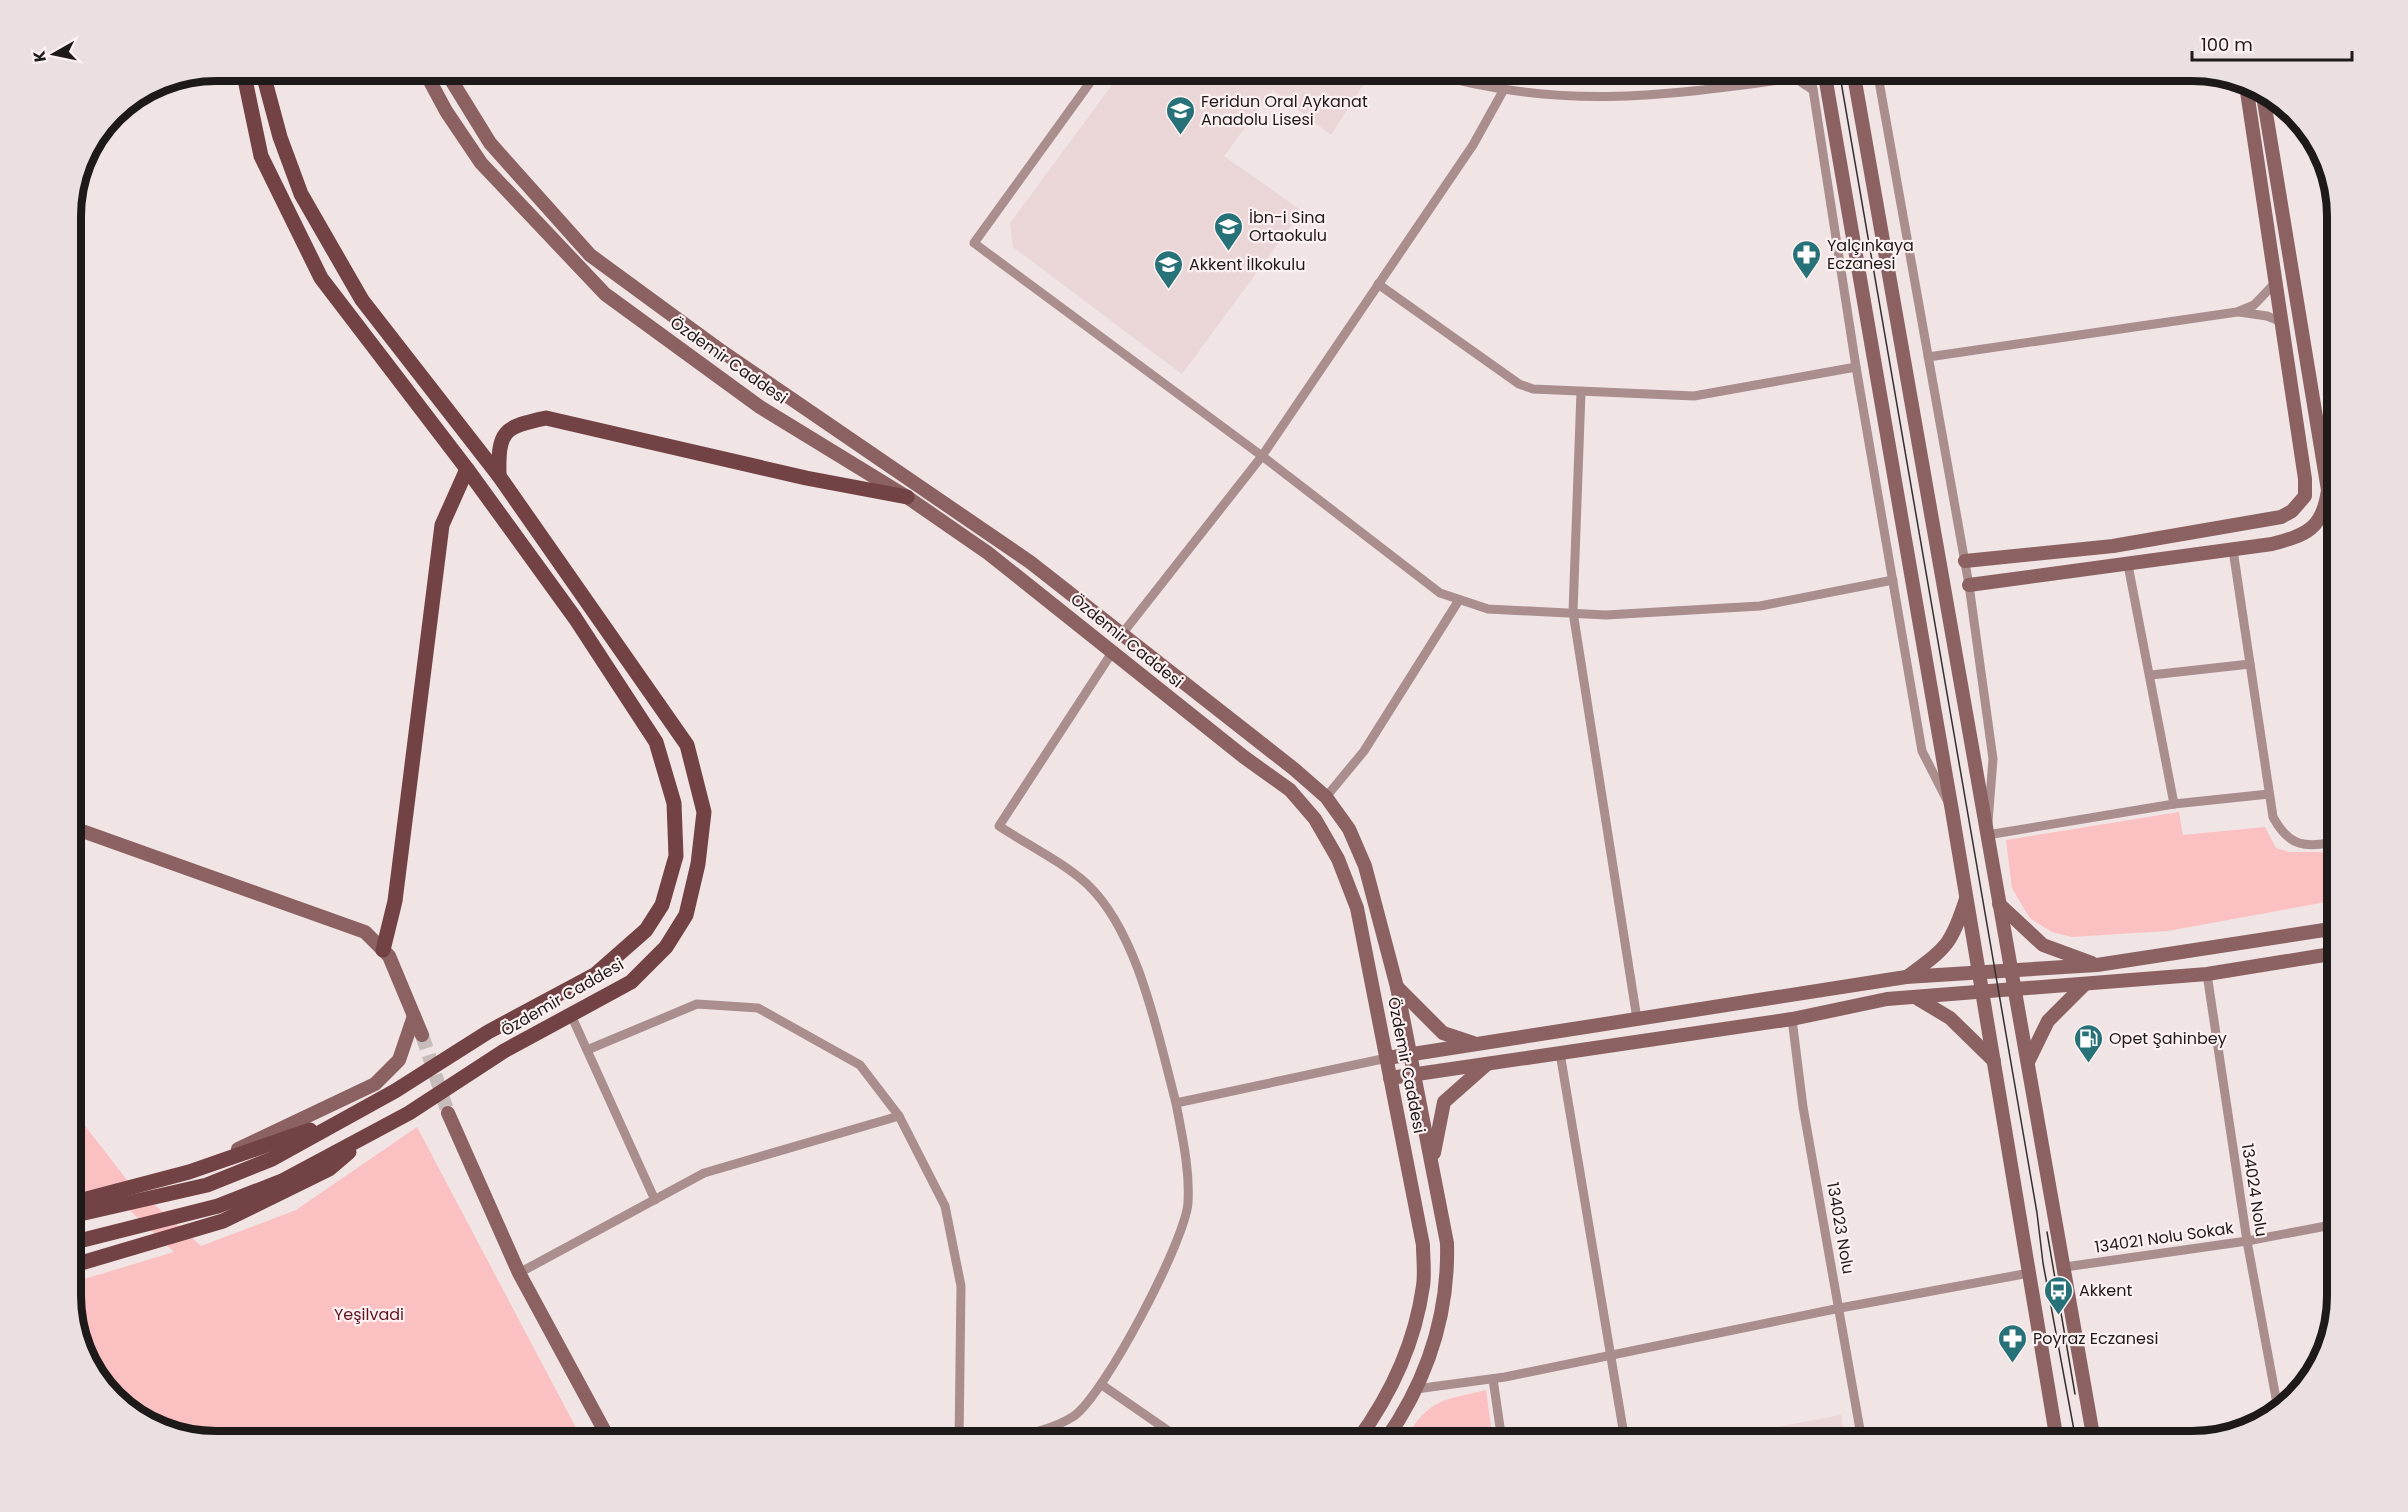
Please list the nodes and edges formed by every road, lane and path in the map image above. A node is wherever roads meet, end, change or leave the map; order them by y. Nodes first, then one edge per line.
1 (245, 81) edge
2 (265, 81) edge
3 (430, 81) edge
4 (452, 81) edge
5 (1091, 81) edge
6 (1463, 81) edge
7 (1756, 81) edge
8 (1803, 81) edge
9 (1812, 81) edge
10 (1826, 81) edge
11 (1855, 81) edge
12 (1879, 81) edge
13 (1813, 90) junction
14 (1503, 91) junction
15 (2247, 93) edge
16 (2264, 102) edge
17 (1378, 284) junction
18 (2274, 284) junction
19 (2237, 312) junction
20 (2282, 322) junction
21 (1928, 357) junction
22 (1856, 367) junction
23 (1581, 392) junction
24 (1262, 456) junction
25 (468, 469) junction
26 (499, 476) junction
27 (2327, 484) edge
28 (907, 497) junction
29 (2327, 512) edge
30 (2234, 550) junction
31 (1986, 559) junction
32 (1965, 561) junction
33 (2128, 565) junction
34 (1893, 580) junction
35 (1989, 583) junction
36 (1969, 585) junction
37 (1460, 600) junction
38 (1573, 612) junction
39 (1122, 634) junction
40 (1113, 651) junction
41 (2250, 664) junction
42 (2151, 675) junction
43 (2269, 794) junction
44 (1326, 797) junction
45 (2174, 804) junction
46 (1952, 811) junction
47 (81, 831) edge
48 (1987, 835) junction
49 (2327, 843) edge
50 (1967, 897) junction
51 (2000, 904) junction
52 (2327, 930) edge
53 (383, 950) junction
54 (2327, 955) edge
55 (2097, 965) junction
56 (2011, 970) junction
57 (1979, 971) junction
58 (2207, 974) junction
59 (1906, 978) junction
60 (2085, 984) junction
61 (1397, 987) junction
62 (2015, 989) junction
63 (1982, 990) junction
64 (1913, 996) junction
65 (571, 1015) junction
66 (414, 1016) junction
67 (1637, 1019) junction
68 (1792, 1019) junction
69 (422, 1035) tunnel mouth
70 (1475, 1043) junction
71 (587, 1050) junction
72 (1560, 1053) junction
73 (1410, 1055) junction
74 (1387, 1058) junction
75 (1994, 1061) junction
76 (2028, 1062) junction
77 (1487, 1064) junction
78 (1414, 1074) junction
79 (1390, 1078) junction
80 (1176, 1103) junction
81 (448, 1113) tunnel mouth
82 (353, 1116) junction
83 (899, 1116) junction
84 (375, 1131) junction
85 (1432, 1161) junction
86 (189, 1172) junction
87 (655, 1200) junction
88 (81, 1209) edge
89 (81, 1210) edge
90 (2327, 1226) edge
91 (81, 1240) edge
92 (2247, 1240) junction
93 (81, 1263) edge
94 (2065, 1267) junction
95 (519, 1273) junction
96 (2029, 1273) junction
97 (1840, 1308) junction
98 (1611, 1357) junction
99 (1493, 1379) junction
100 (1102, 1384) junction
101 (1416, 1389) junction
102 (2276, 1401) edge
103 (604, 1431) edge
104 (959, 1431) edge
105 (1034, 1431) edge
106 (1168, 1431) edge
107 (1365, 1431) edge
108 (1391, 1431) edge
109 (1500, 1431) edge
110 (1623, 1431) edge
111 (1860, 1431) edge
112 (2055, 1431) edge
113 (2092, 1431) edge

1 - 25 main road, Özdemir Caddesi
2 - 26 main road, Özdemir Caddesi
3 - 28 main road, Özdemir Caddesi
4 - 39 main road, Özdemir Caddesi
5 - 24 street
6 - 14 street
7 - 14 street
8 - 13 street
9 - 13 street
10 - 46 main road
11 - 48 main road
12 - 21 street
13 - 22 street
14 - 17 street
15 - 18 main road
16 - 27 main road
17 - 23 street
17 - 24 street
18 - 19 street
18 - 20 main road
19 - 20 street
19 - 21 street
20 - 31 main road
21 - 32 street
22 - 23 street
22 - 34 street
23 - 38 street
24 - 37 street
24 - 39 street
25 - 53 main road
25 - 82 main road, Özdemir Caddesi
26 - 28 main road
26 - 65 main road, Özdemir Caddesi
28 - 40 main road, Özdemir Caddesi
29 - 30 main road
30 - 33 main road
30 - 41 street
31 - 32 main road
31 - 35 main road
32 - 36 street
33 - 35 main road
33 - 42 street
34 - 38 street
34 - 46 street
35 - 36 main road
36 - 48 street
37 - 38 street
37 - 44 street
38 - 67 street
39 - 44 main road, Özdemir Caddesi
40 - 74 main road, Özdemir Caddesi
40 - 80 street
41 - 42 street
41 - 43 street
42 - 45 street
43 - 45 street
43 - 49 street
44 - 61 main road, Özdemir Caddesi
45 - 48 street
46 - 50 main road
47 - 53 main road
48 - 51 main road
50 - 57 main road
50 - 59 main road
51 - 55 main road
51 - 56 main road
52 - 55 main road
53 - 66 main road
54 - 58 main road
55 - 56 main road
56 - 57 main road
56 - 62 main road
57 - 59 main road
57 - 63 main road
58 - 60 main road
58 - 92 street, 134024 Nolu
59 - 67 main road
60 - 62 main road
60 - 76 main road
61 - 70 main road
61 - 73 main road, Özdemir Caddesi
62 - 63 main road
62 - 76 main road
63 - 64 main road
63 - 75 main road
64 - 68 main road
64 - 75 main road
65 - 71 street
65 - 84 main road, Özdemir Caddesi
66 - 69 main road
66 - 86 main road
67 - 70 main road
68 - 72 main road
68 - 97 street, 134023 Nolu
70 - 73 main road
71 - 83 street
71 - 87 street
72 - 77 main road
72 - 98 street
73 - 74 main road
73 - 78 main road, Özdemir Caddesi
74 - 79 main road, Özdemir Caddesi
74 - 80 street
75 - 96 main road
76 - 94 main road
77 - 78 main road
77 - 85 main road
78 - 79 main road
78 - 85 main road, Özdemir Caddesi
79 - 107 main road, Özdemir Caddesi
80 - 100 street
81 - 95 main road
82 - 86 main road
82 - 89 main road, Özdemir Caddesi
83 - 87 street
83 - 104 street
84 - 91 main road, Özdemir Caddesi
84 - 93 main road
85 - 101 main road, Özdemir Caddesi
86 - 88 main road
87 - 95 street
90 - 92 street, 134021 Nolu Sokak
92 - 94 street, 134021 Nolu Sokak
92 - 102 street, 134024 Nolu
94 - 113 main road
95 - 103 main road
96 - 97 street
96 - 112 main road
97 - 98 street
97 - 111 street, 134023 Nolu
98 - 99 street
98 - 110 street
99 - 101 street
99 - 109 street
100 - 105 street
100 - 106 street
101 - 108 main road, Özdemir Caddesi

